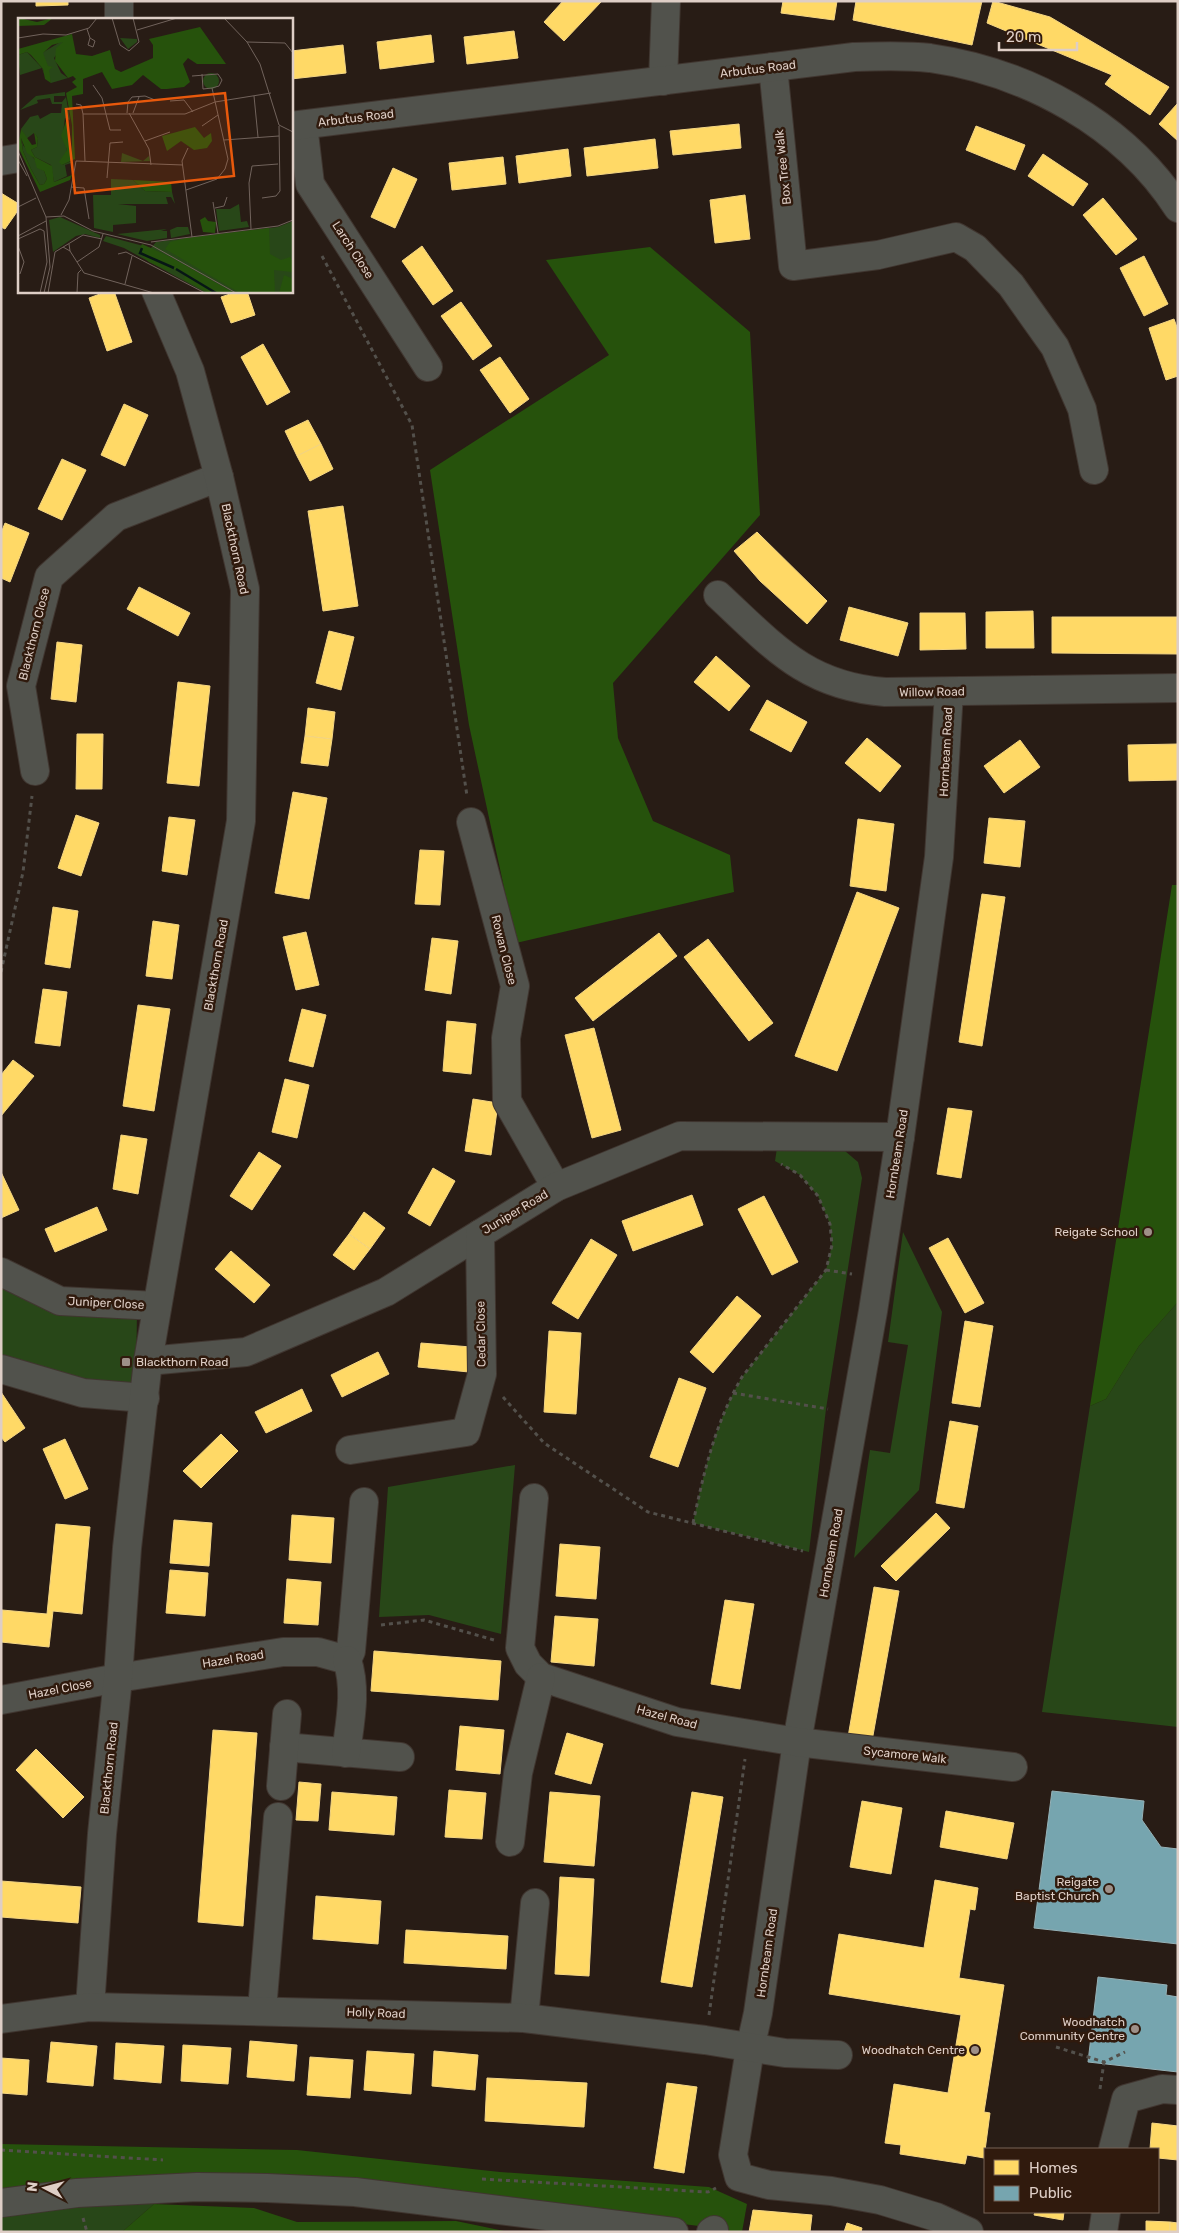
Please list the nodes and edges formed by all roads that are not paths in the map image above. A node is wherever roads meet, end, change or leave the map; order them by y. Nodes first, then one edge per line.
1 (119, 1) edge
2 (666, 1) edge
3 (119, 18) edge
4 (773, 67) junction
5 (663, 81) junction
6 (297, 125) edge
7 (18, 158) edge
8 (1, 160) edge
9 (1178, 208) edge
10 (156, 292) edge
11 (428, 367) dead end
12 (1094, 470) dead end
13 (219, 477) junction
14 (718, 595) dead end
15 (1178, 688) edge
16 (949, 692) junction
17 (35, 771) road end
18 (471, 822) road end
19 (900, 1138) junction
20 (556, 1187) junction
21 (480, 1234) junction
22 (1, 1272) edge
23 (157, 1306) junction
24 (148, 1361) junction
25 (1, 1369) edge
26 (145, 1398) junction
27 (350, 1450) dead end
28 (534, 1498) dead end
29 (364, 1502) dead end
30 (347, 1660) junction
31 (541, 1677) junction
32 (118, 1678) junction
33 (1, 1700) edge
34 (287, 1714) dead end
35 (797, 1742) junction
36 (284, 1747) junction
37 (346, 1753) junction
38 (400, 1757) dead end
39 (1013, 1767) dead end
40 (281, 1786) dead end
41 (278, 1817) dead end
42 (510, 1842) dead end
43 (535, 1903) dead end
44 (90, 2007) junction
45 (262, 2010) junction
46 (524, 2018) junction
47 (1, 2019) edge
48 (750, 2049) junction
49 (838, 2055) dead end
50 (1178, 2090) edge
51 (1113, 2148) edge
52 (1, 2203) edge
53 (1106, 2213) edge
54 (674, 2232) edge
55 (969, 2232) edge
56 (1103, 2232) edge

1 - 3 street
2 - 5 street
4 - 5 street, Arbutus Road
4 - 9 street, Arbutus Road
4 - 12 street, Box Tree Walk
5 - 6 street, Arbutus Road
6 - 11 street, Larch Close
7 - 8 street
10 - 13 street, Blackthorn Road
13 - 17 street, Blackthorn Close
13 - 23 street, Blackthorn Road
14 - 16 street, Willow Road
15 - 16 street, Willow Road
16 - 19 street, Hornbeam Road
18 - 20 street, Rowan Close
19 - 20 street, Juniper Road
19 - 35 street, Hornbeam Road
20 - 21 street, Juniper Road
21 - 24 street, Juniper Road
21 - 27 street, Cedar Close
22 - 23 street, Juniper Close
23 - 24 street, Blackthorn Road
24 - 26 street, Blackthorn Road
25 - 26 street
26 - 32 street, Blackthorn Road
28 - 31 street
29 - 30 street
30 - 32 street, Hazel Road
30 - 37 street
31 - 35 street, Hazel Road
31 - 42 street
32 - 33 street, Hazel Close
32 - 44 street, Blackthorn Road
34 - 36 street
35 - 39 street, Sycamore Walk
35 - 48 street, Hornbeam Road
36 - 37 street
36 - 40 street
37 - 38 street
41 - 45 street
43 - 46 street
44 - 45 street, Holly Road
44 - 47 street, Holly Road
45 - 46 street, Holly Road
46 - 48 street, Holly Road
48 - 49 street, Holly Road
48 - 55 street, Hornbeam Road
50 - 51 street
52 - 54 street
53 - 56 street

